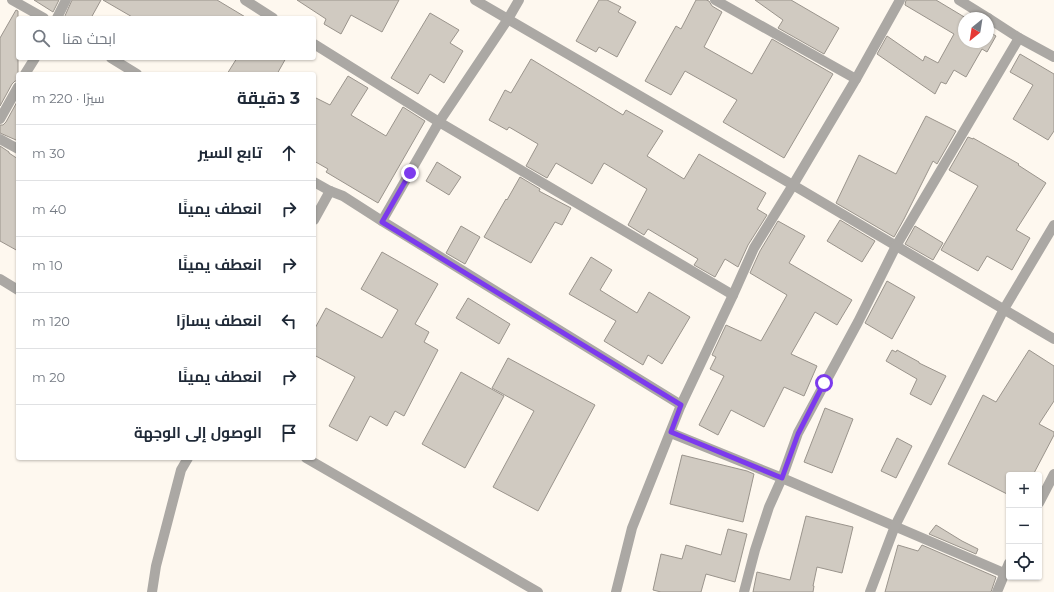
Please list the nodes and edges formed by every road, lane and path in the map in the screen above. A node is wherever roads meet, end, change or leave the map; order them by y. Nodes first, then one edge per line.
1 (12, 0) edge
2 (66, 0) edge
3 (244, 0) edge
4 (475, 0) edge
5 (519, 0) edge
6 (715, 0) edge
7 (900, 0) edge
8 (959, 0) edge
9 (978, 12) edge
10 (40, 16) edge
11 (58, 16) edge
12 (270, 16) edge
13 (508, 19) junction
14 (994, 22) edge
15 (1019, 38) junction
16 (316, 45) edge
17 (1054, 56) edge
18 (33, 60) edge
19 (114, 60) edge
20 (27, 72) edge
21 (134, 72) edge
22 (856, 79) junction
23 (16, 91) edge
24 (0, 119) edge
25 (439, 122) junction
26 (0, 139) edge
27 (16, 148) edge
28 (316, 183) edge
29 (793, 185) junction
30 (330, 191) junction
31 (316, 216) edge
32 (382, 222) junction
33 (1054, 225) edge
34 (896, 246) junction
35 (0, 279) edge
36 (16, 289) edge
37 (734, 295) junction
38 (1004, 309) junction
39 (1054, 339) edge
40 (681, 405) junction
41 (671, 432) junction
42 (187, 460) edge
43 (309, 460) edge
44 (1054, 474) edge
45 (782, 478) junction
46 (1042, 497) edge
47 (894, 526) junction
48 (1006, 570) edge
49 (1004, 574) junction
50 (152, 592) edge
51 (538, 592) edge
52 (616, 592) edge
53 (744, 592) edge
54 (870, 592) edge
55 (997, 592) edge

1 - 10 street
2 - 11 street
3 - 12 street
4 - 13 street
5 - 13 street
6 - 22 street
7 - 22 street
8 - 9 street
13 - 25 street
13 - 29 street
14 - 15 street
15 - 17 street
15 - 34 street
16 - 25 street
18 - 20 street
19 - 21 street
22 - 29 street
23 - 24 street
25 - 32 street
25 - 37 street
26 - 27 street
28 - 30 street
29 - 34 street
29 - 37 street
30 - 31 street
30 - 32 street
32 - 40 street
33 - 38 street
34 - 38 street
34 - 45 street
35 - 36 street
37 - 40 street
38 - 39 street
38 - 47 street
40 - 41 street
41 - 45 street
41 - 52 street
42 - 50 street
43 - 51 street
44 - 46 street
45 - 47 street
45 - 53 street
47 - 49 street
47 - 54 street
48 - 49 street
49 - 55 street

